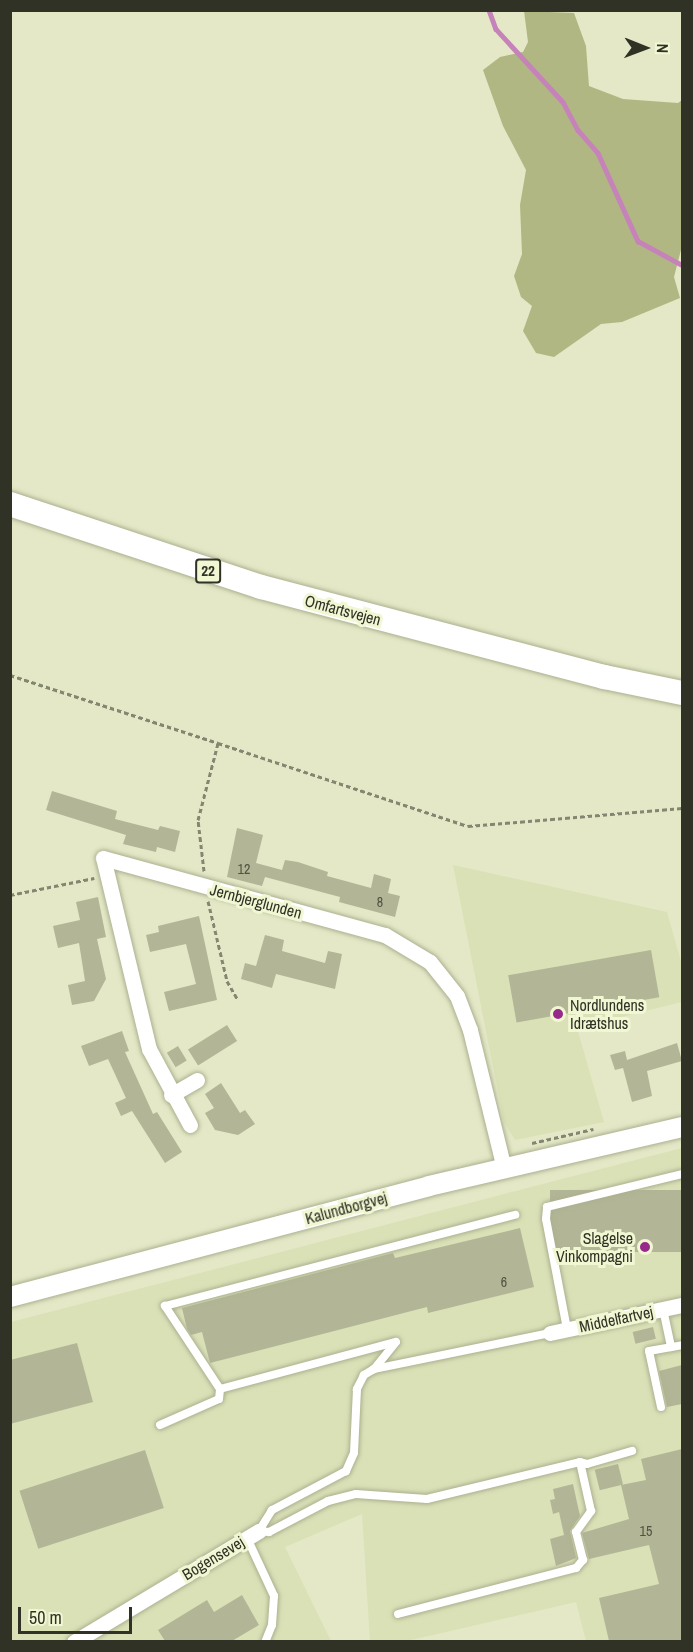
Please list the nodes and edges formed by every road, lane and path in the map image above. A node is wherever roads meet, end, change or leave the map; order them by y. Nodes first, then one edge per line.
1 (10, 504) edge
2 (10, 675) edge
3 (682, 693) edge
4 (218, 743) junction
5 (682, 808) edge
6 (106, 875) junction
7 (206, 888) junction
8 (10, 895) edge
9 (238, 1000) dead end
10 (196, 1080) dead end
11 (171, 1095) junction
12 (190, 1125) dead end
13 (682, 1127) edge
14 (504, 1168) junction
15 (682, 1173) edge
16 (515, 1215) dead end
17 (10, 1297) edge
18 (682, 1305) edge
19 (663, 1309) junction
20 (567, 1329) junction
21 (550, 1334) joint
22 (682, 1345) edge
23 (671, 1347) junction
24 (374, 1369) junction
25 (220, 1389) junction
26 (661, 1407) dead end
27 (160, 1425) dead end
28 (632, 1451) dead end
29 (580, 1462) junction
30 (253, 1534) junction
31 (398, 1614) dead end
32 (77, 1641) edge
33 (264, 1641) edge

1 - 3 main road, Omfartsvejen / 22
2 - 4 path
4 - 5 path
4 - 7 path
6 - 7 street, Jernbjerglunden
6 - 8 path
6 - 11 street
7 - 9 path
7 - 14 street, Jernbjerglunden
10 - 11 street
11 - 12 street
13 - 14 street, Kalundborgvej
14 - 17 street, Kalundborgvej
15 - 20 lane
16 - 25 lane
18 - 19 street, Middelfartvej
19 - 20 street, Middelfartvej
19 - 23 lane
20 - 21 street, Middelfartvej
21 - 24 lane
22 - 23 lane
23 - 26 lane
24 - 25 lane
24 - 30 lane
25 - 27 lane
28 - 29 lane
29 - 30 lane
29 - 31 lane
30 - 32 street, Bogensevej
30 - 33 lane

